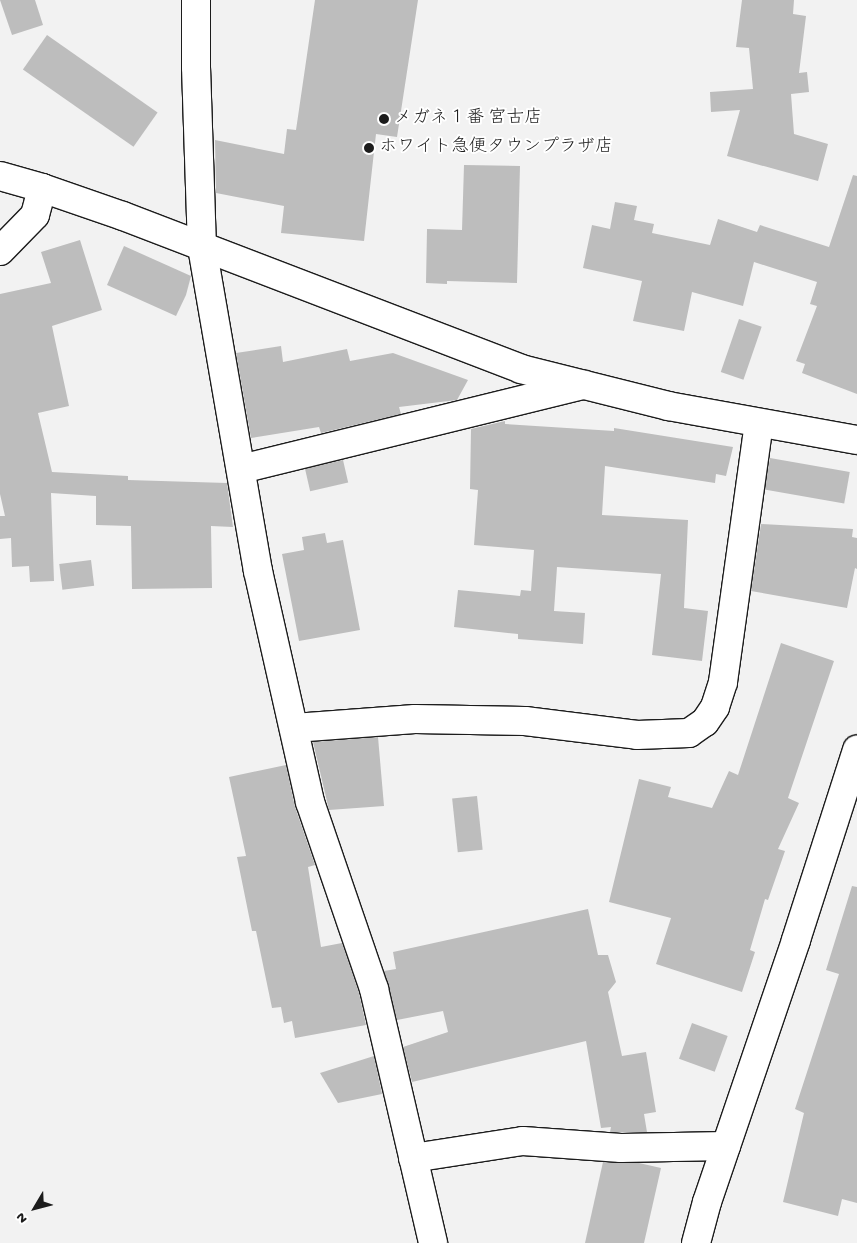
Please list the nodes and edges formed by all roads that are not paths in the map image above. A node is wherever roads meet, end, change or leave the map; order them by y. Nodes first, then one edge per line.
1 (196, 0) edge
2 (0, 176) edge
3 (42, 188) junction
4 (202, 247) junction
5 (0, 251) edge
6 (584, 385) junction
7 (760, 422) junction
8 (857, 440) edge
9 (241, 469) junction
10 (294, 728) junction
11 (857, 750) edge
12 (726, 1146) junction
13 (413, 1158) junction
14 (433, 1243) edge
15 (696, 1243) edge

1 - 4 street
2 - 3 street
3 - 4 street
3 - 5 street
4 - 6 street
4 - 9 street
6 - 7 street
6 - 9 street
7 - 8 street
7 - 10 street
9 - 10 street
10 - 13 street
11 - 12 street
12 - 13 street
12 - 15 street
13 - 14 street

